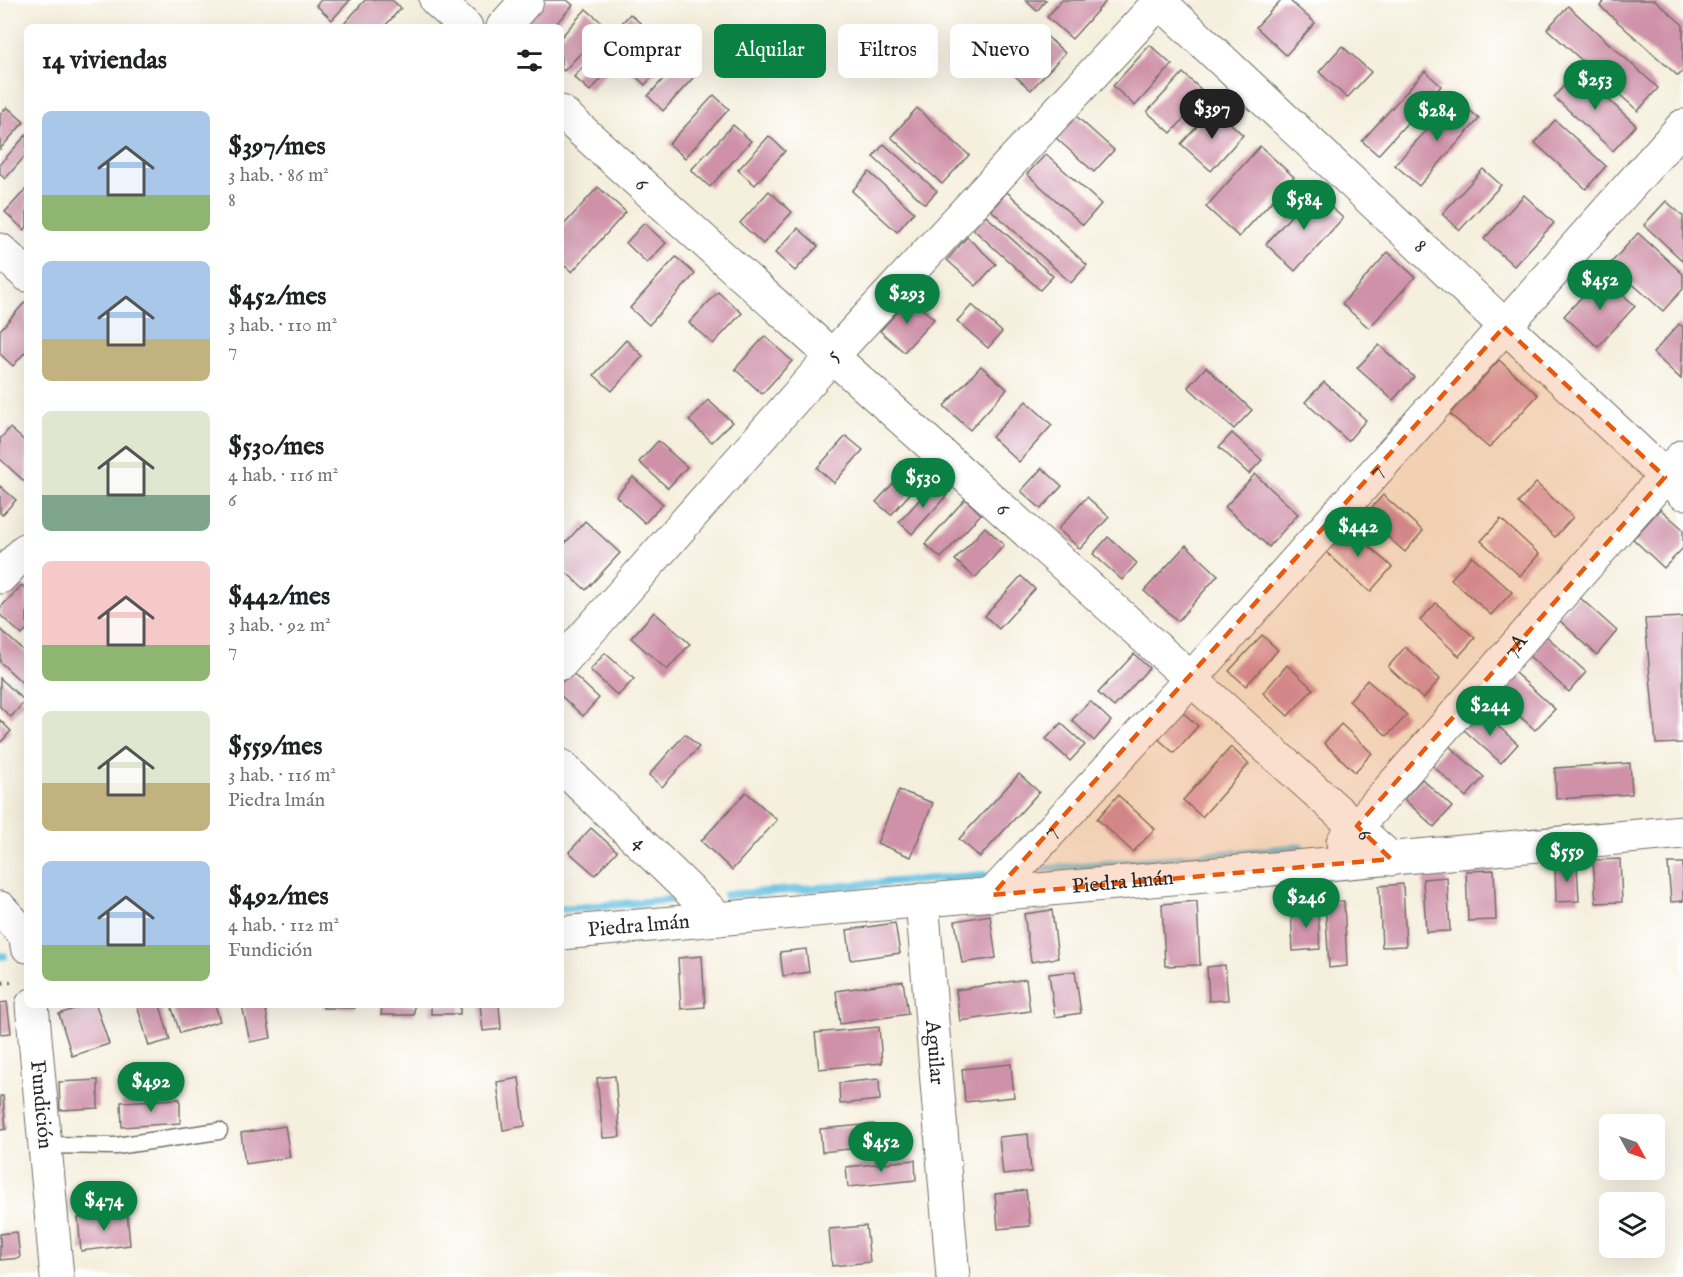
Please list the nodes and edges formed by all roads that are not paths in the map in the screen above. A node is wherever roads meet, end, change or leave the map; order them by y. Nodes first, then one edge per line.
1 (436, 0) edge
2 (527, 0) edge
3 (1160, 0) edge
4 (463, 24) edge
5 (506, 24) edge
6 (564, 115) edge
7 (1683, 126) edge
8 (0, 250) edge
9 (24, 272) edge
10 (1504, 327) junction
11 (833, 355) junction
12 (1677, 475) edge
13 (24, 552) edge
14 (0, 577) edge
15 (564, 660) edge
16 (1191, 679) junction
17 (564, 769) edge
18 (1357, 826) junction
19 (1683, 832) edge
20 (1391, 859) junction
21 (1325, 864) junction
22 (992, 895) junction
23 (922, 900) junction
24 (0, 908) edge
25 (719, 919) junction
26 (564, 933) edge
27 (24, 934) edge
28 (32, 1008) edge
29 (219, 1131) dead end
30 (45, 1145) junction
31 (57, 1277) edge
32 (953, 1277) edge

1 - 4 street
2 - 5 street
3 - 10 street, 8
3 - 11 street, 5
6 - 11 street, 6
7 - 10 street, 7
8 - 9 street
10 - 12 street, 8
10 - 16 street, 7
11 - 15 street, 5
11 - 16 street, 6
12 - 18 street, 7A
13 - 14 street
16 - 18 street, 6
16 - 22 street, 7
17 - 25 street, 4
18 - 20 street, 6
18 - 21 street, 7A
19 - 20 street, Piedra lmán
20 - 21 street, Piedra lmán
21 - 22 street, Piedra lmán
22 - 23 street, Piedra lmán
23 - 25 street, Piedra lmán
23 - 32 street, Aguilar
24 - 27 street
25 - 26 street, Piedra lmán
28 - 30 street, Fundición
29 - 30 lane
30 - 31 street, Fundición

